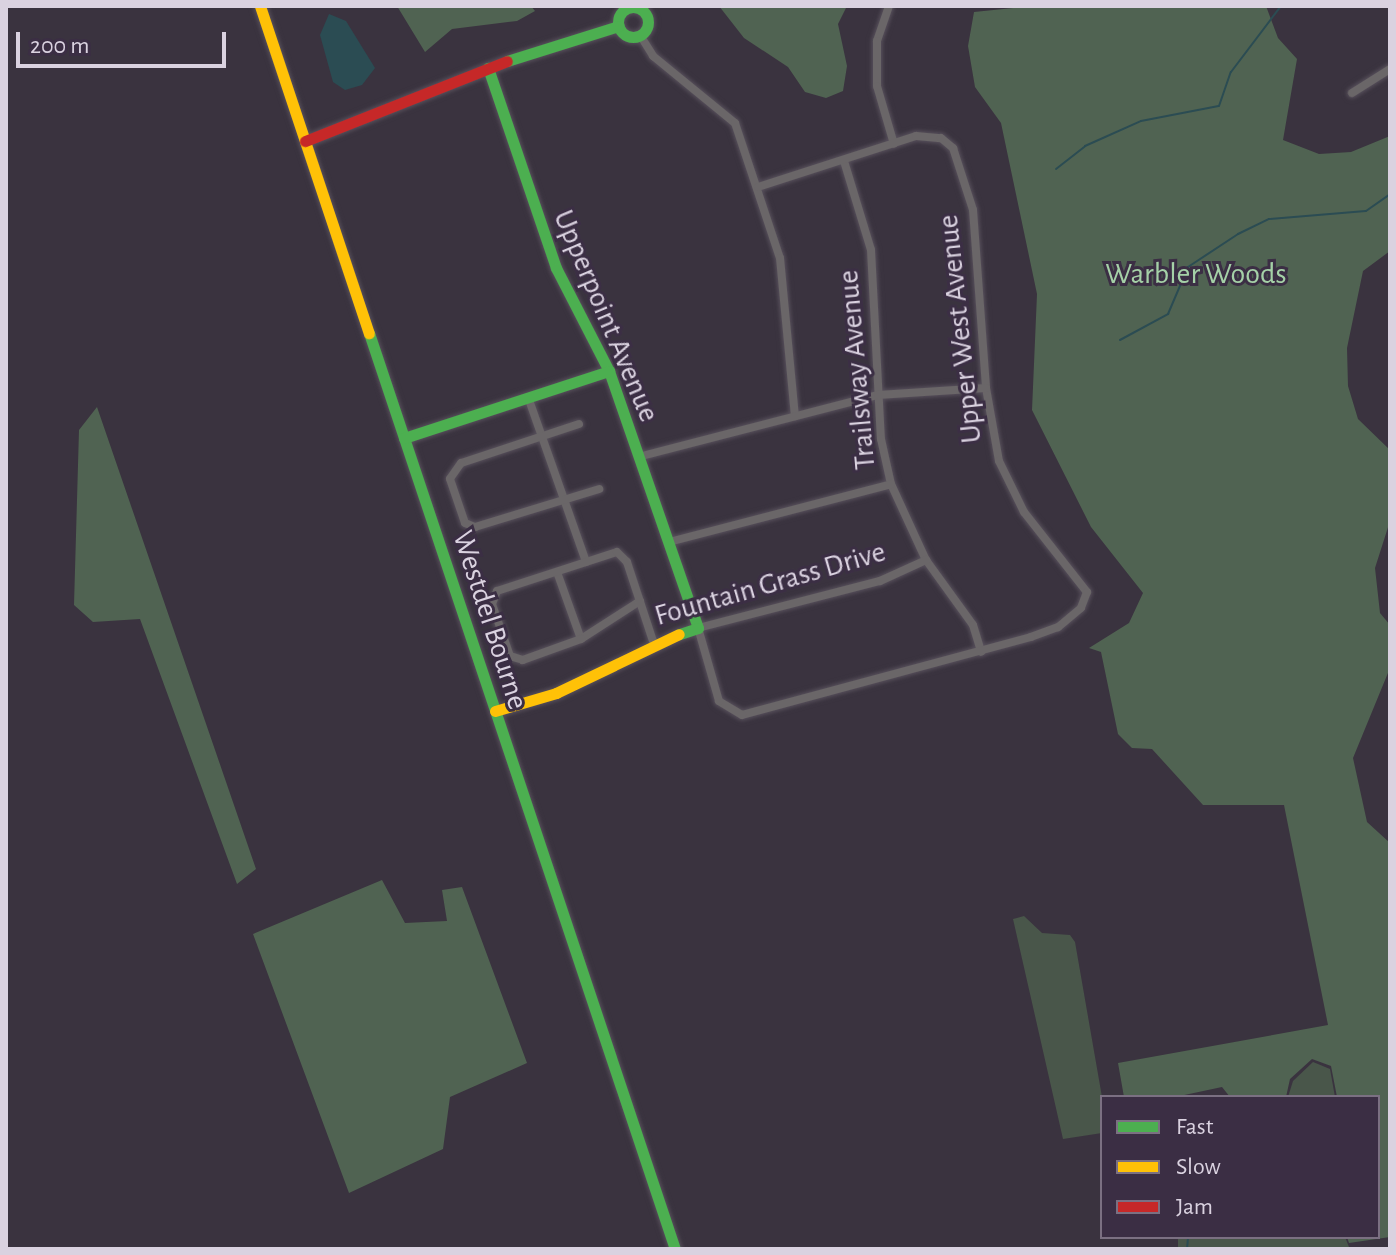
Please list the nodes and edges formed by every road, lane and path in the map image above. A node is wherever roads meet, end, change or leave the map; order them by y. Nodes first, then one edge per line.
1 (260, 6) edge
2 (889, 6) edge
3 (628, 7) edge
4 (619, 26) junction
5 (640, 35) junction
6 (488, 68) junction
7 (1390, 69) edge
8 (1352, 93) dead end
9 (305, 141) junction
10 (894, 144) junction
11 (844, 161) junction
12 (758, 187) junction
13 (609, 371) junction
14 (986, 388) junction
15 (878, 395) junction
16 (528, 397) junction
17 (795, 416) junction
18 (579, 424) dead end
19 (542, 437) junction
20 (404, 438) junction
21 (638, 457) junction
22 (891, 484) junction
23 (599, 489) dead end
24 (564, 500) junction
25 (669, 542) junction
26 (926, 560) junction
27 (586, 562) junction
28 (557, 572) junction
29 (640, 601) junction
30 (698, 628) junction
31 (581, 639) junction
32 (653, 641) junction
33 (981, 652) junction
34 (495, 711) junction
35 (675, 1249) edge

1 - 9 street, Westdel Bourne
2 - 10 street
3 - 4 street
3 - 5 street
4 - 5 street
4 - 6 street
5 - 12 street
6 - 9 street
6 - 13 street, Upperpoint Avenue
7 - 8 street
9 - 20 street, Westdel Bourne
10 - 11 street, Upper West Avenue
10 - 14 street, Upper West Avenue
11 - 12 street, Upper West Avenue
11 - 15 street, Trailsway Avenue
12 - 17 street
13 - 16 street
13 - 21 street, Upperpoint Avenue
14 - 15 street
14 - 33 street, Upper West Avenue
15 - 17 street
15 - 22 street, Trailsway Avenue
16 - 19 street
16 - 20 street
17 - 21 street
18 - 19 street
19 - 24 street
19 - 24 street
20 - 34 street, Westdel Bourne
21 - 25 street, Upperpoint Avenue
22 - 25 street
22 - 26 street, Trailsway Avenue
23 - 24 street
24 - 27 street
25 - 30 street, Upperpoint Avenue
26 - 30 street, Fountain Grass Drive
26 - 33 street, Trailsway Avenue
27 - 28 street
27 - 29 street
28 - 31 street
28 - 31 street
29 - 31 street
29 - 32 street
30 - 32 street, Fountain Grass Drive
30 - 33 street, Upper West Avenue
32 - 34 street, Fountain Grass Drive
34 - 35 street, Westdel Bourne

